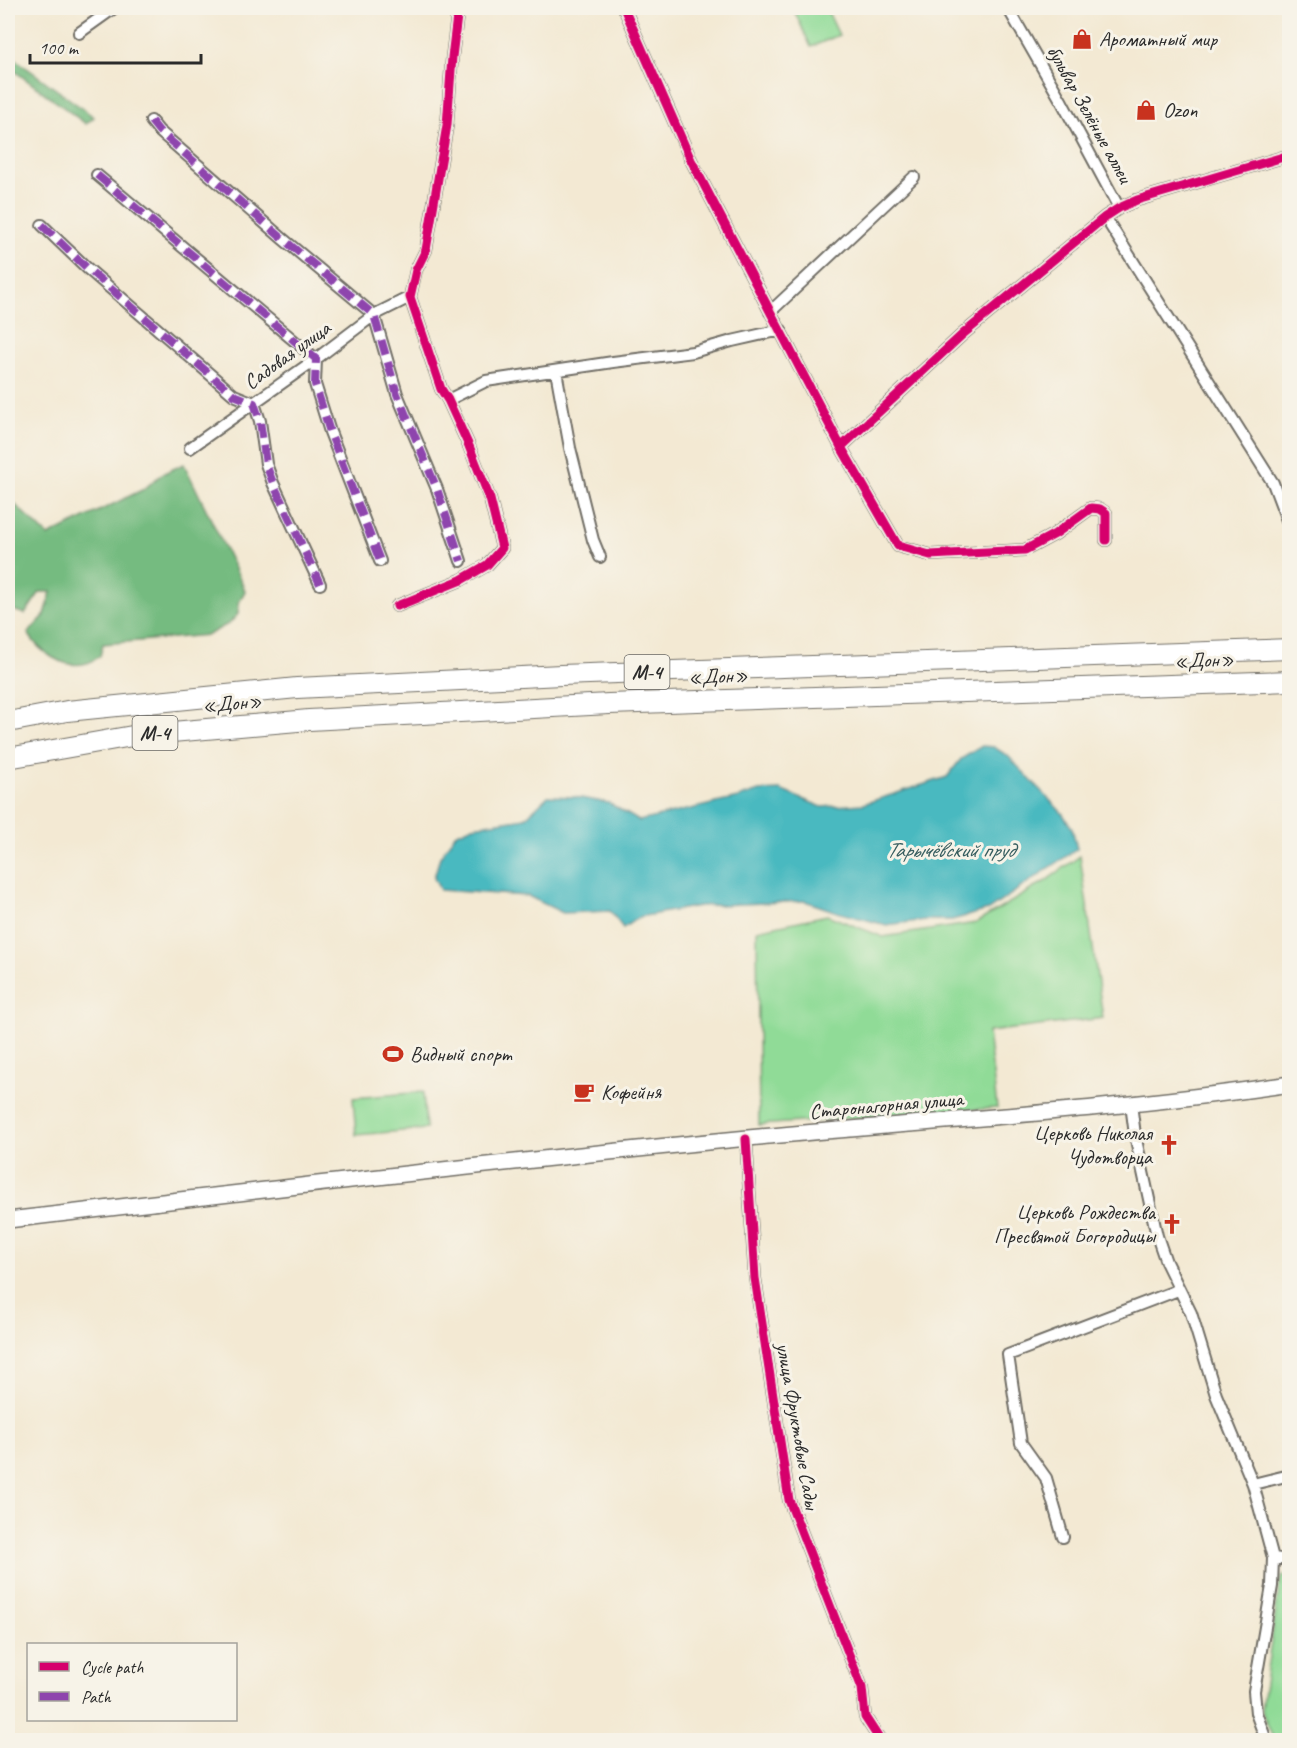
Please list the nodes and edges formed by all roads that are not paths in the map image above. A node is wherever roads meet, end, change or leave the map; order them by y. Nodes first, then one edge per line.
1 (114, 8) edge
2 (458, 8) edge
3 (624, 8) edge
4 (1008, 8) edge
5 (79, 33) dead end
6 (151, 121) dead end
7 (1290, 155) edge
8 (97, 175) dead end
9 (914, 177) dead end
10 (1119, 208) junction
11 (1105, 217) junction
12 (42, 225) dead end
13 (410, 297) junction
14 (770, 312) junction
15 (374, 315) junction
16 (781, 330) junction
17 (316, 359) junction
18 (556, 371) junction
19 (448, 400) junction
20 (254, 403) junction
21 (841, 447) junction
22 (190, 448) dead end
23 (1290, 528) edge
24 (1106, 540) dead end
25 (600, 557) dead end
26 (380, 561) dead end
27 (461, 561) dead end
28 (320, 584) dead end
29 (397, 606) dead end
30 (1290, 648) edge
31 (1290, 681) edge
32 (8, 722) edge
33 (8, 758) edge
34 (1290, 1084) edge
35 (1131, 1104) junction
36 (746, 1139) junction
37 (8, 1220) edge
38 (1178, 1290) junction
39 (1290, 1475) edge
40 (1253, 1484) junction
41 (1063, 1537) dead end
42 (1273, 1558) junction
43 (1290, 1560) edge
44 (880, 1740) edge
45 (1266, 1740) edge

1 - 5 street
2 - 13 street
3 - 14 street
4 - 10 street, бульвар Зелёные аллеи
6 - 15 street
7 - 10 street
8 - 17 street
9 - 14 street
10 - 11 street
11 - 21 street
11 - 23 street
12 - 20 street
13 - 15 street, Садовая улица
13 - 19 street
14 - 16 street
15 - 17 street, Садовая улица
15 - 27 street
16 - 18 street
16 - 21 street
17 - 20 street, Садовая улица
17 - 26 street
18 - 19 street
18 - 25 street
19 - 29 street
20 - 22 street, Садовая улица
20 - 28 street
21 - 24 street
30 - 32 highway, «Дон» / М-4
31 - 33 highway, «Дон» / М-4
34 - 35 main road, Старонагорная улица
35 - 36 main road, Старонагорная улица
35 - 38 street
36 - 37 main road, Старонагорная улица
36 - 44 street, улица Фруктовые Сады
38 - 40 street
38 - 41 street
39 - 40 street
40 - 42 street
42 - 43 street
42 - 45 street

